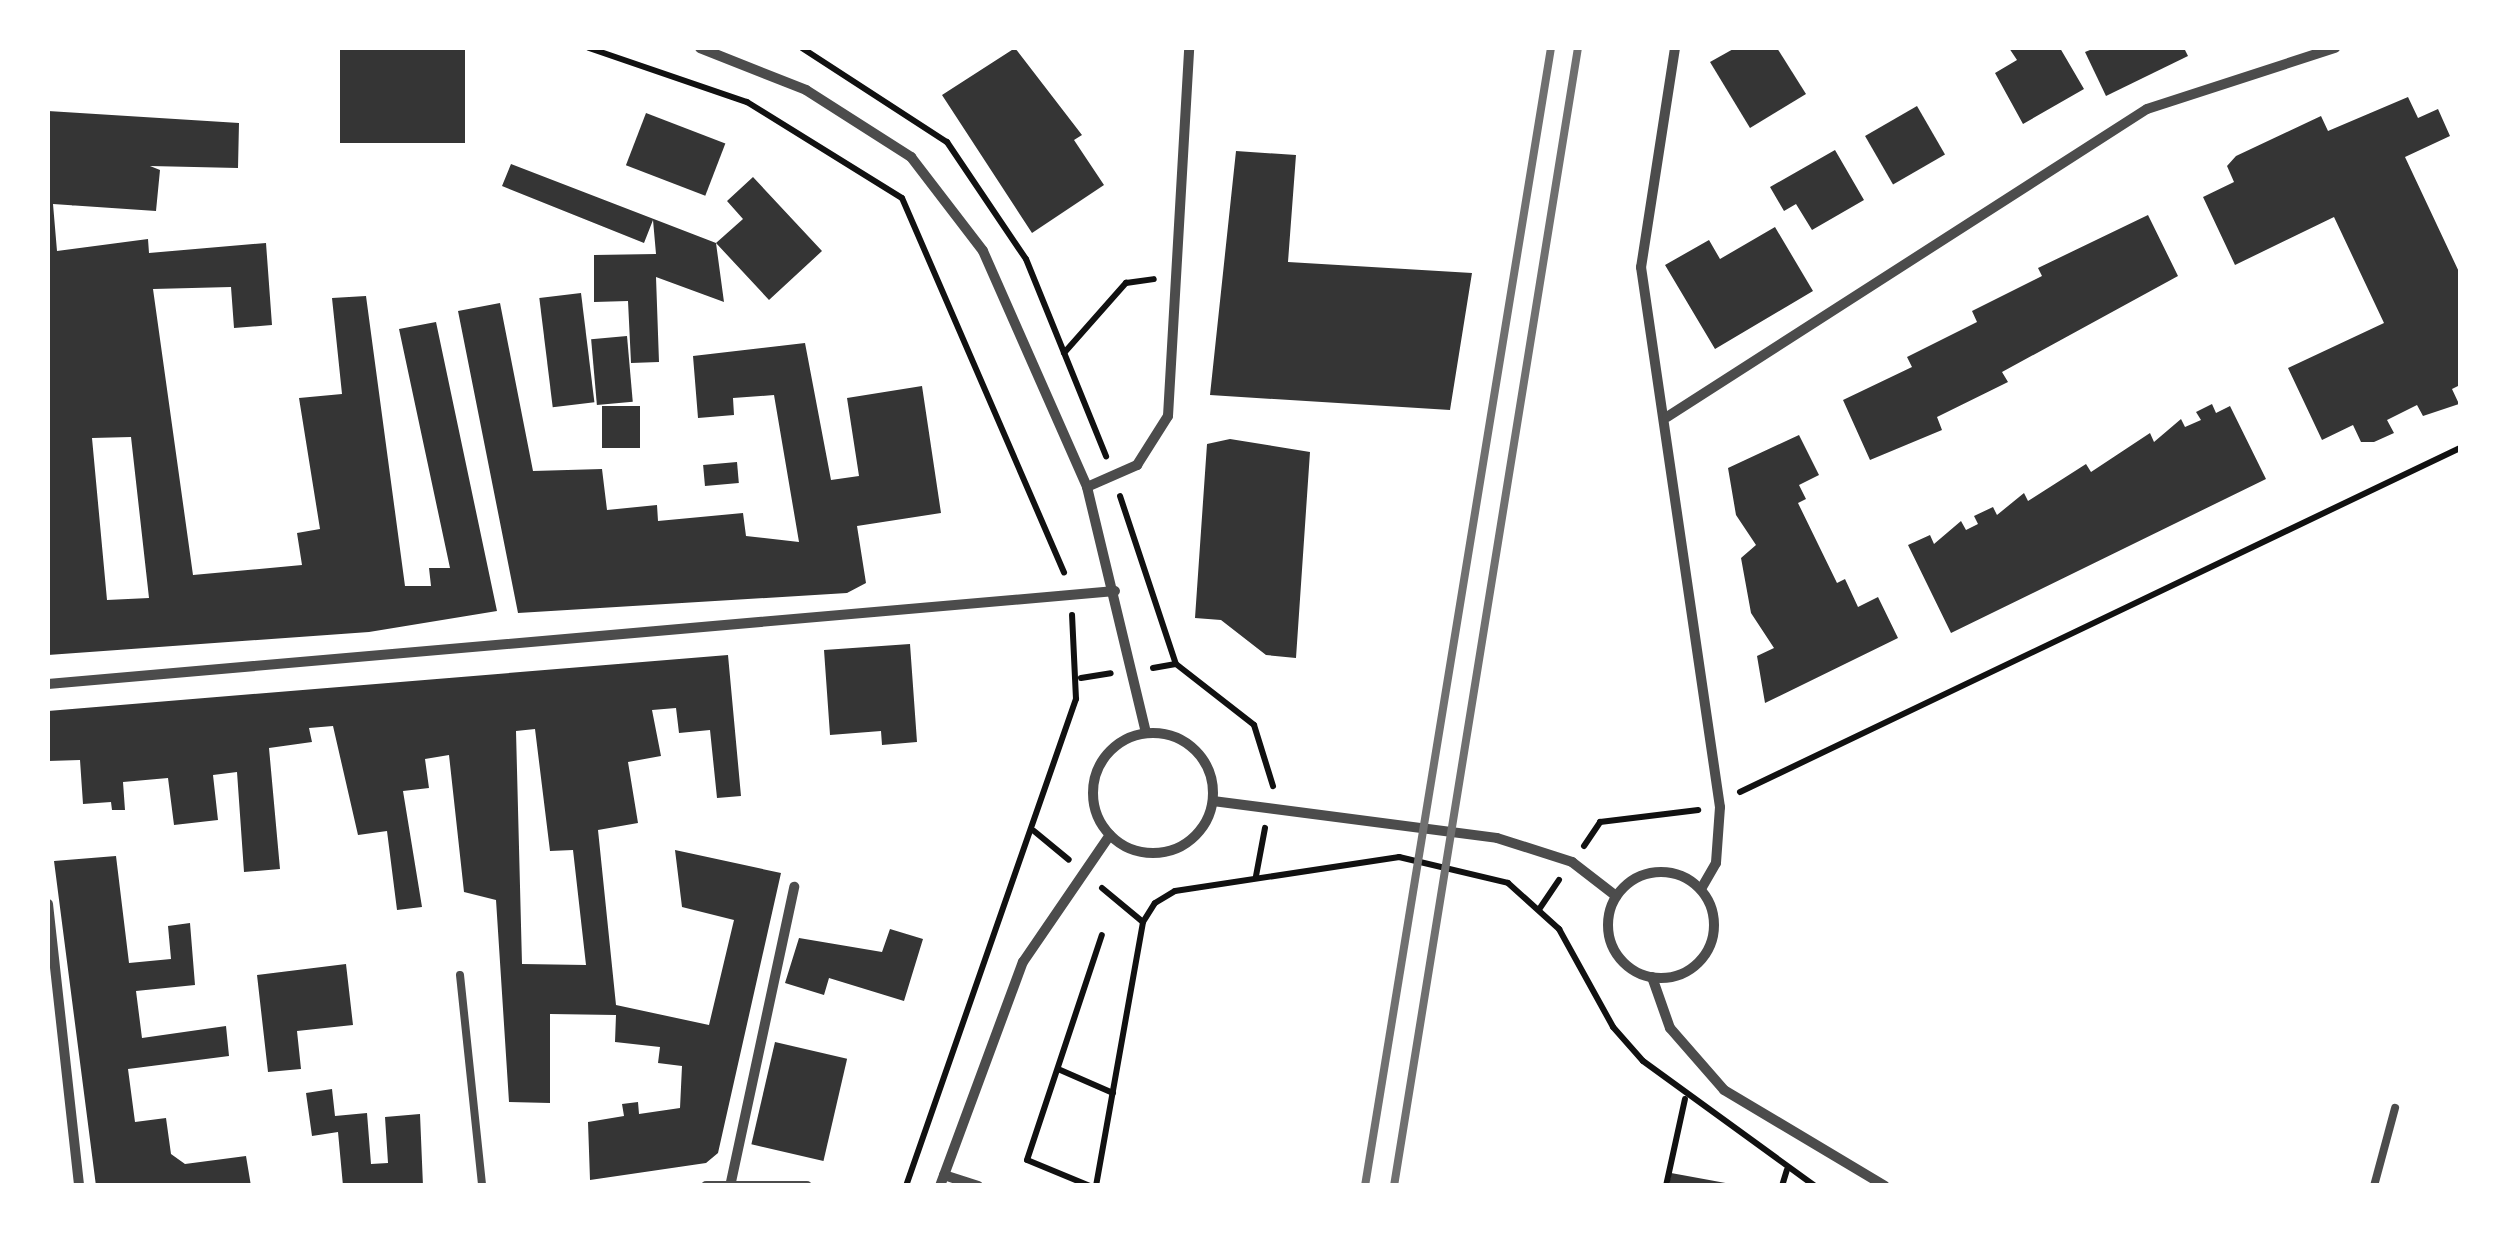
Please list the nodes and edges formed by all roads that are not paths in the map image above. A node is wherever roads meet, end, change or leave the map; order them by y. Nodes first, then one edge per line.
1 (700, 48) edge
2 (1189, 48) edge
3 (1676, 48) edge
4 (2335, 48) edge
5 (1667, 417) junction
6 (1086, 487) junction
7 (1115, 590) junction
8 (48, 684) edge
9 (1146, 733) junction
10 (1213, 801) junction
11 (1110, 835) junction
12 (794, 886) dead end
13 (1700, 890) junction
14 (1616, 896) junction
15 (48, 904) edge
16 (460, 974) dead end
17 (1652, 978) junction
18 (2395, 1108) dead end
19 (942, 1180) edge
20 (731, 1182) junction
21 (79, 1186) edge
22 (482, 1186) edge
23 (706, 1186) edge
24 (807, 1186) edge
25 (978, 1186) edge
26 (1886, 1186) edge
27 (2374, 1186) edge

1 - 6 street
2 - 6 street
3 - 5 street
4 - 5 street
5 - 13 street
6 - 7 street
7 - 8 street
7 - 9 street
9 - 10 street
9 - 11 street
10 - 11 street
10 - 14 street
11 - 19 street
12 - 20 street
13 - 14 street
13 - 17 street
14 - 17 street
15 - 21 street
16 - 22 lane
17 - 26 street
18 - 27 lane
19 - 25 street
20 - 23 street
20 - 24 street

